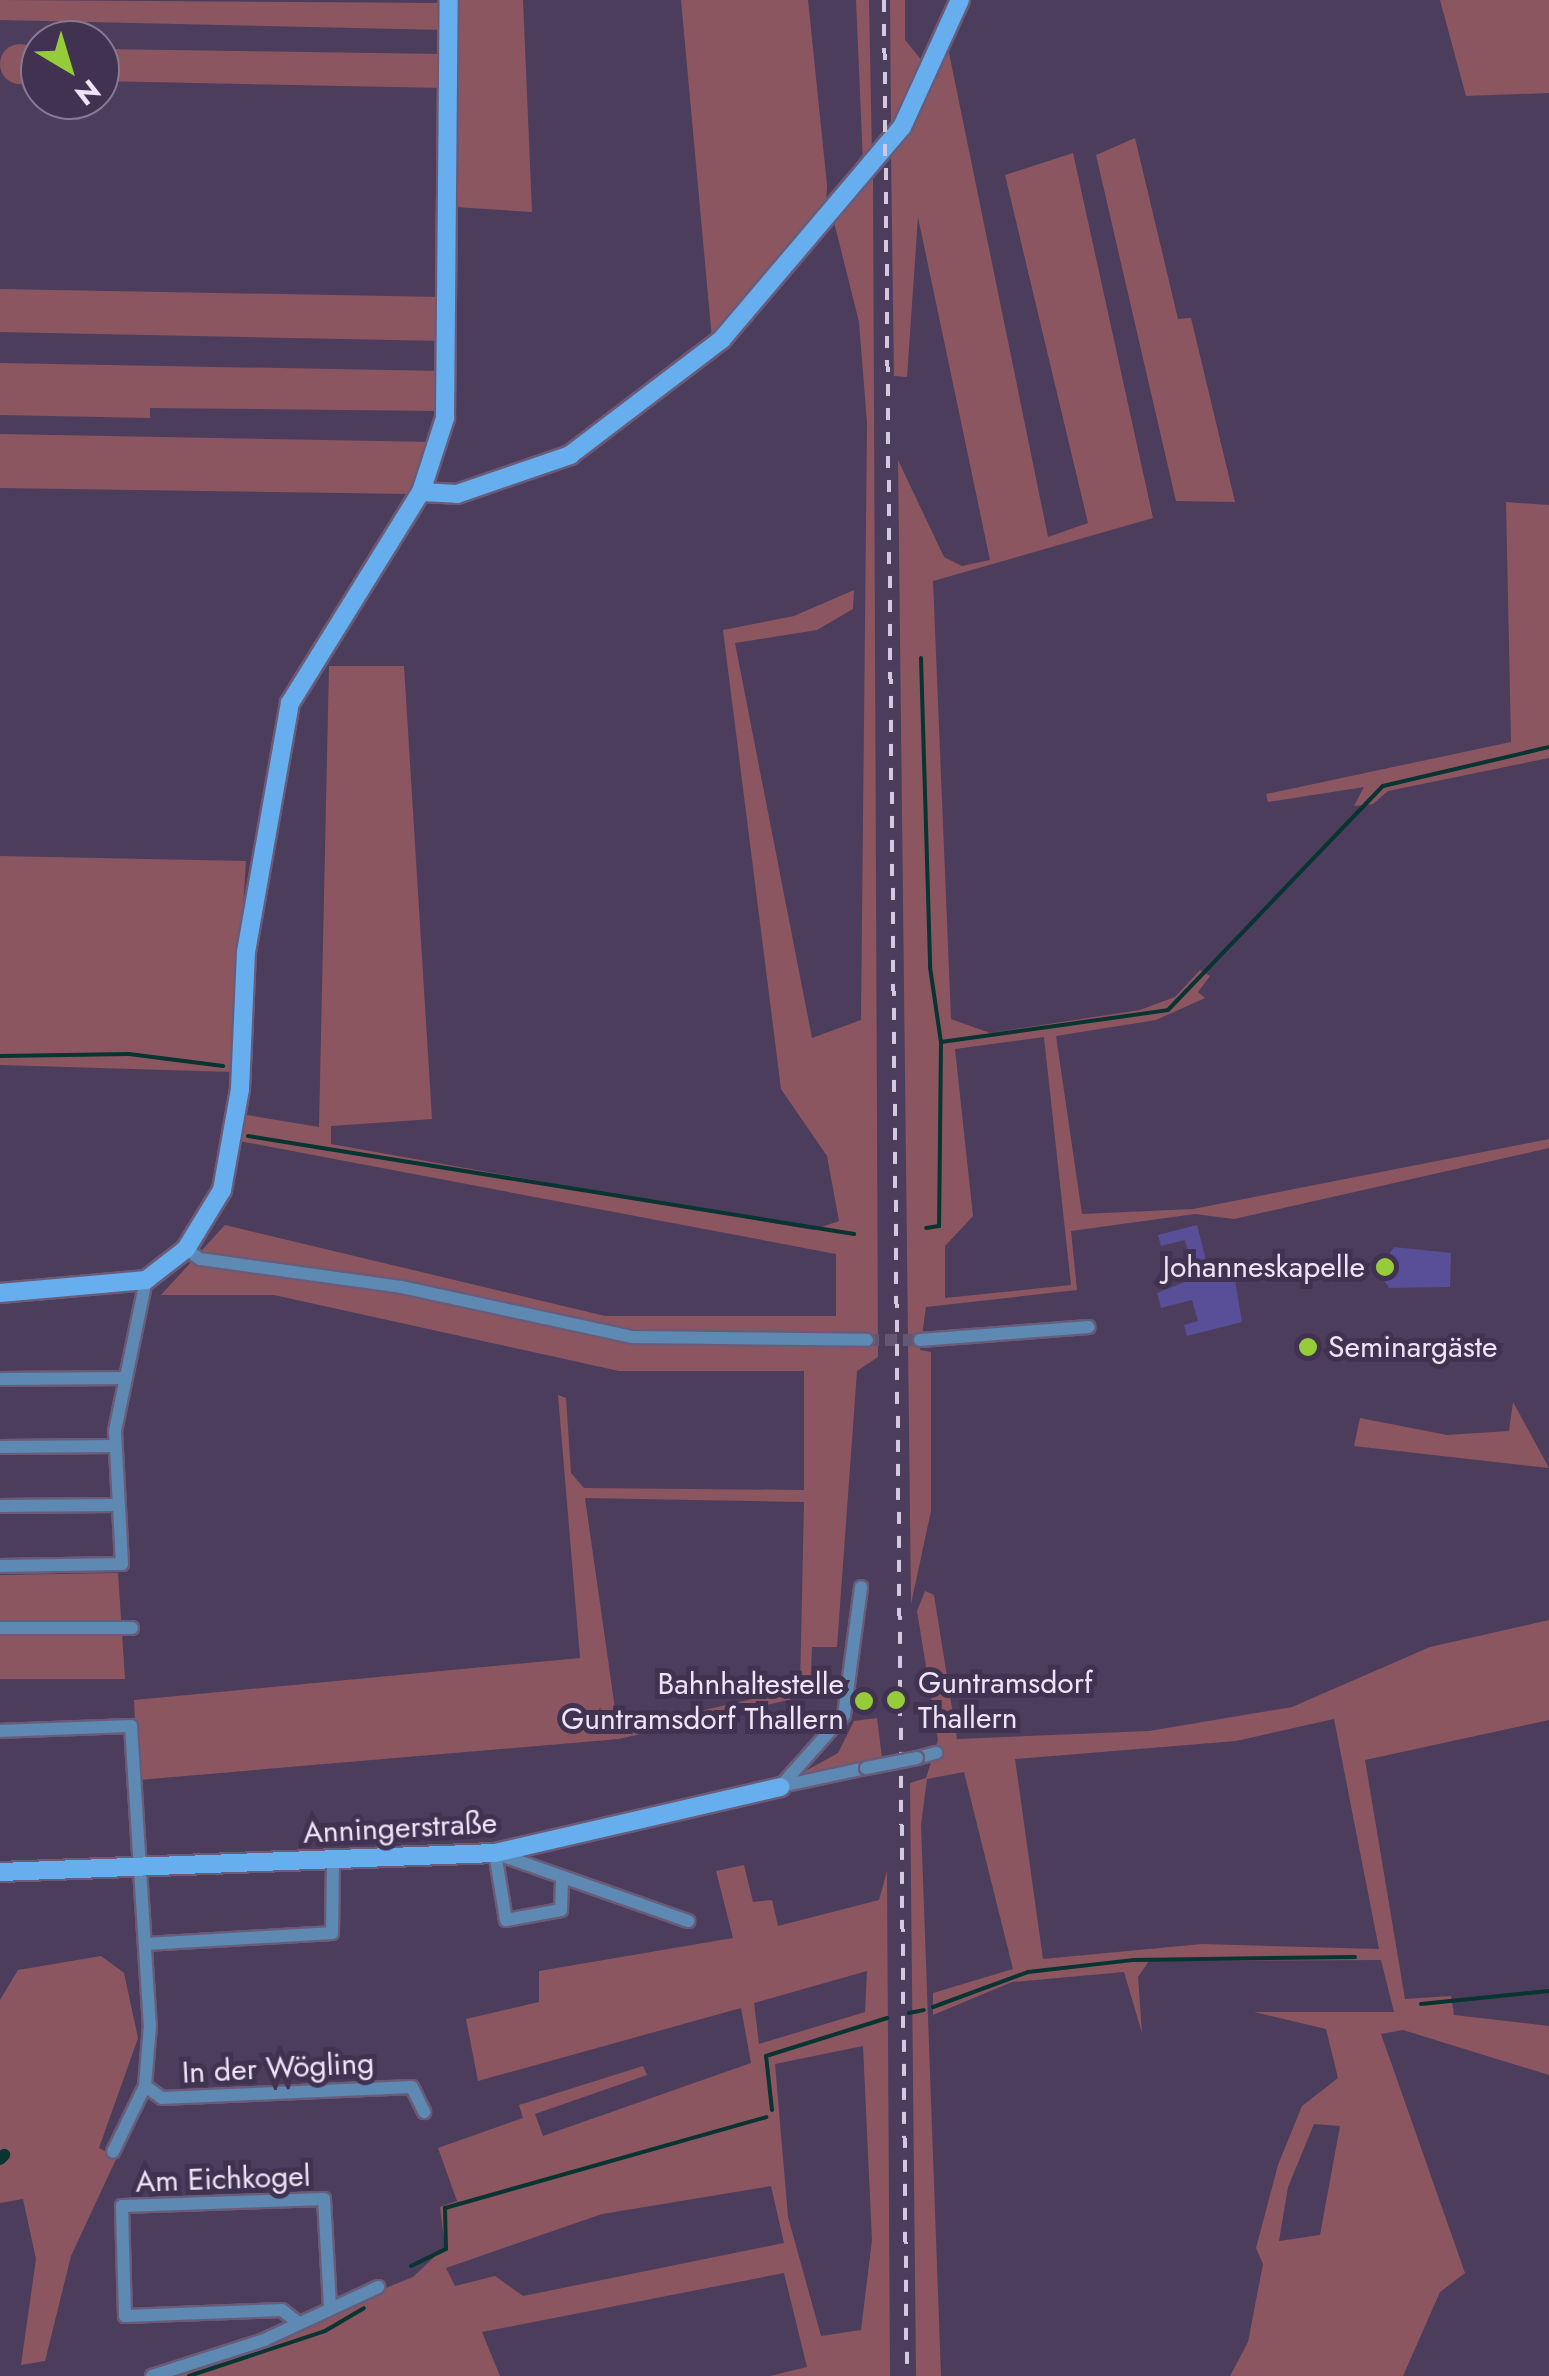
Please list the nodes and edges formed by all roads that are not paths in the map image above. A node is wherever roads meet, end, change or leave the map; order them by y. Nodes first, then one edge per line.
1 (449, 0) edge
2 (960, 0) edge
3 (421, 492) junction
4 (186, 1249) junction
5 (146, 1280) junction
6 (0, 1293) edge
7 (1089, 1326) dead end
8 (867, 1340) tunnel mouth
9 (920, 1340) tunnel mouth
10 (126, 1378) junction
11 (0, 1379) edge
12 (116, 1446) junction
13 (0, 1447) edge
14 (116, 1505) junction
15 (0, 1506) edge
16 (0, 1566) edge
17 (861, 1587) dead end
18 (0, 1628) edge
19 (132, 1628) dead end
20 (0, 1730) edge
21 (936, 1753) dead end
22 (780, 1787) junction
23 (495, 1853) junction
24 (333, 1860) junction
25 (137, 1868) junction
26 (0, 1872) edge
27 (562, 1882) junction
28 (688, 1921) dead end
29 (148, 1944) junction
30 (145, 2086) junction
31 (424, 2112) dead end
32 (112, 2152) dead end
33 (378, 2287) dead end
34 (330, 2306) junction
35 (296, 2321) junction
36 (152, 2376) edge

1 - 3 street
2 - 3 street
3 - 4 street
4 - 5 street
4 - 8 street
5 - 6 street
5 - 10 street
7 - 9 street
10 - 11 street
10 - 12 street
12 - 13 street
12 - 14 street
14 - 15 street
14 - 16 street
17 - 22 street
18 - 19 street
20 - 25 street
21 - 22 street, Anningerstraße, bridge
22 - 23 street, Anningerstraße
23 - 24 street, Anningerstraße
23 - 27 street
23 - 27 street
24 - 25 street, Anningerstraße
24 - 29 street
25 - 26 street, Anningerstraße
25 - 29 street, In der Wögling
27 - 28 street
29 - 30 street, In der Wögling
30 - 31 street, In der Wögling
30 - 32 street
33 - 34 street
34 - 35 street
34 - 35 street, Am Eichkogel
35 - 36 street

